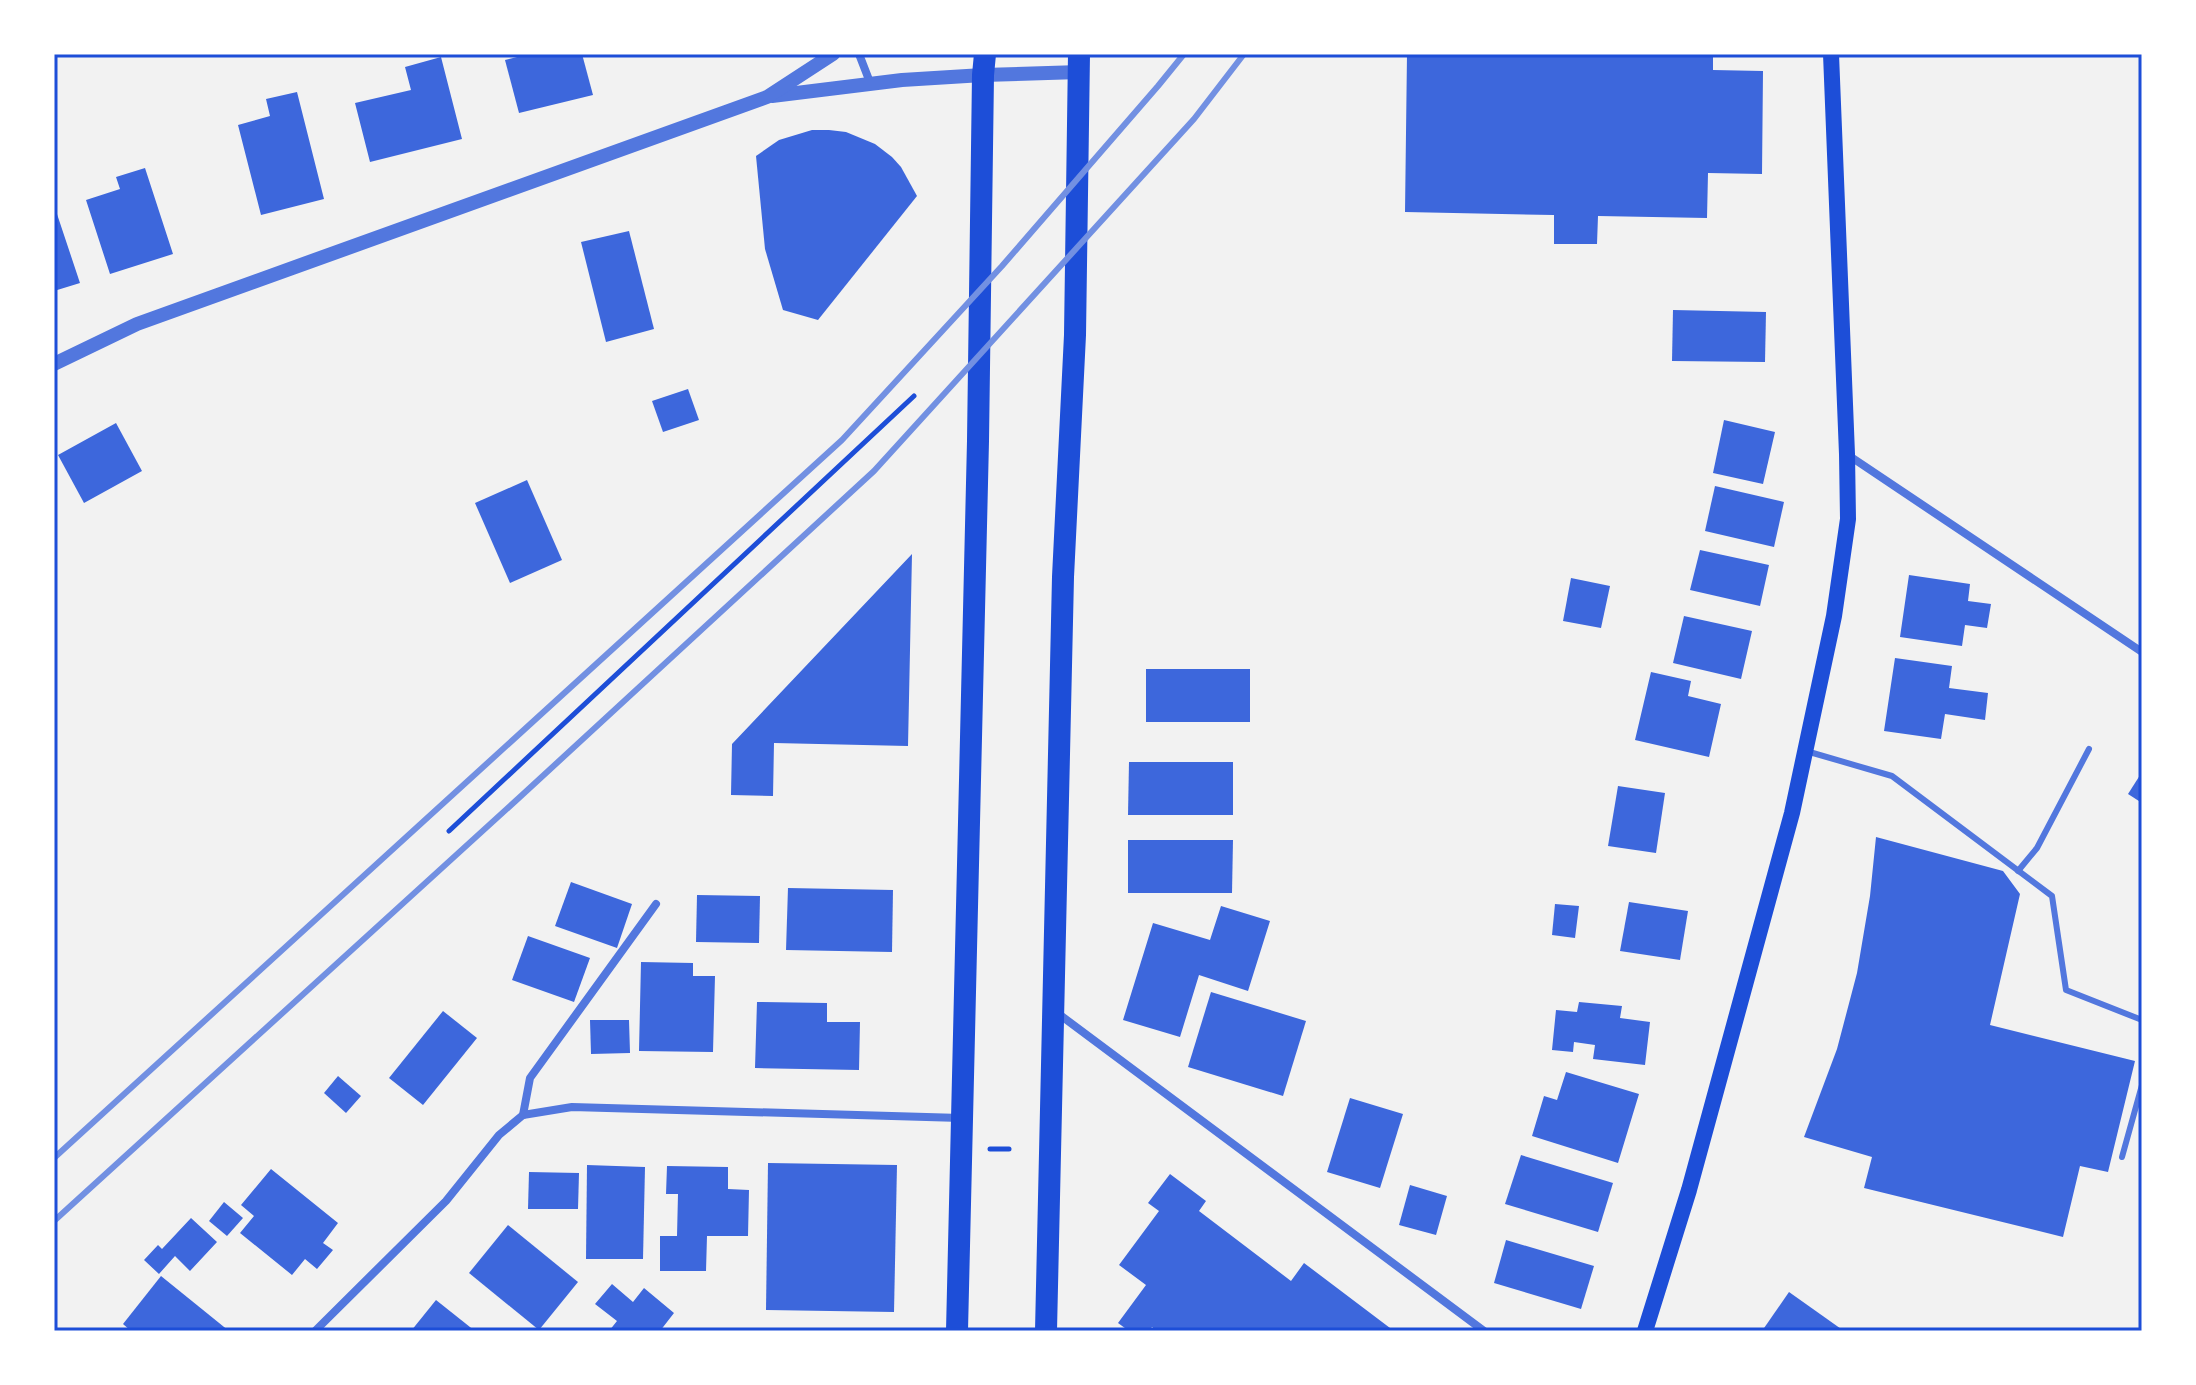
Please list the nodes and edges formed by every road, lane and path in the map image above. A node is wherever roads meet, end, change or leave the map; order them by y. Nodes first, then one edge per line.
1 (833, 54) edge
2 (859, 54) edge
3 (1831, 54) edge
4 (1079, 63) edge
5 (984, 64) edge
6 (871, 85) junction
7 (767, 97) junction
8 (54, 364) edge
9 (914, 396) dead end
10 (1847, 454) junction
11 (2142, 652) edge
12 (2089, 749) dead end
13 (1806, 751) junction
14 (449, 831) dead end
15 (2018, 871) junction
16 (656, 904) dead end
17 (1052, 1009) junction
18 (2142, 1020) edge
19 (2142, 1085) edge
20 (523, 1115) junction
21 (962, 1118) junction
22 (2122, 1157) dead end
23 (315, 1331) edge
24 (957, 1331) edge
25 (1046, 1331) edge
26 (1484, 1331) edge
27 (1645, 1331) edge

1 - 7 street
2 - 6 street
3 - 10 main road
4 - 5 street
4 - 17 highway
5 - 6 street
5 - 21 highway
6 - 7 street
7 - 8 street
9 - 14 path
10 - 11 street
10 - 13 main road
12 - 15 lane
13 - 15 lane
13 - 27 main road
15 - 18 lane
16 - 20 street
17 - 25 highway
17 - 26 street
19 - 22 lane
20 - 21 street
20 - 23 street
21 - 24 highway

